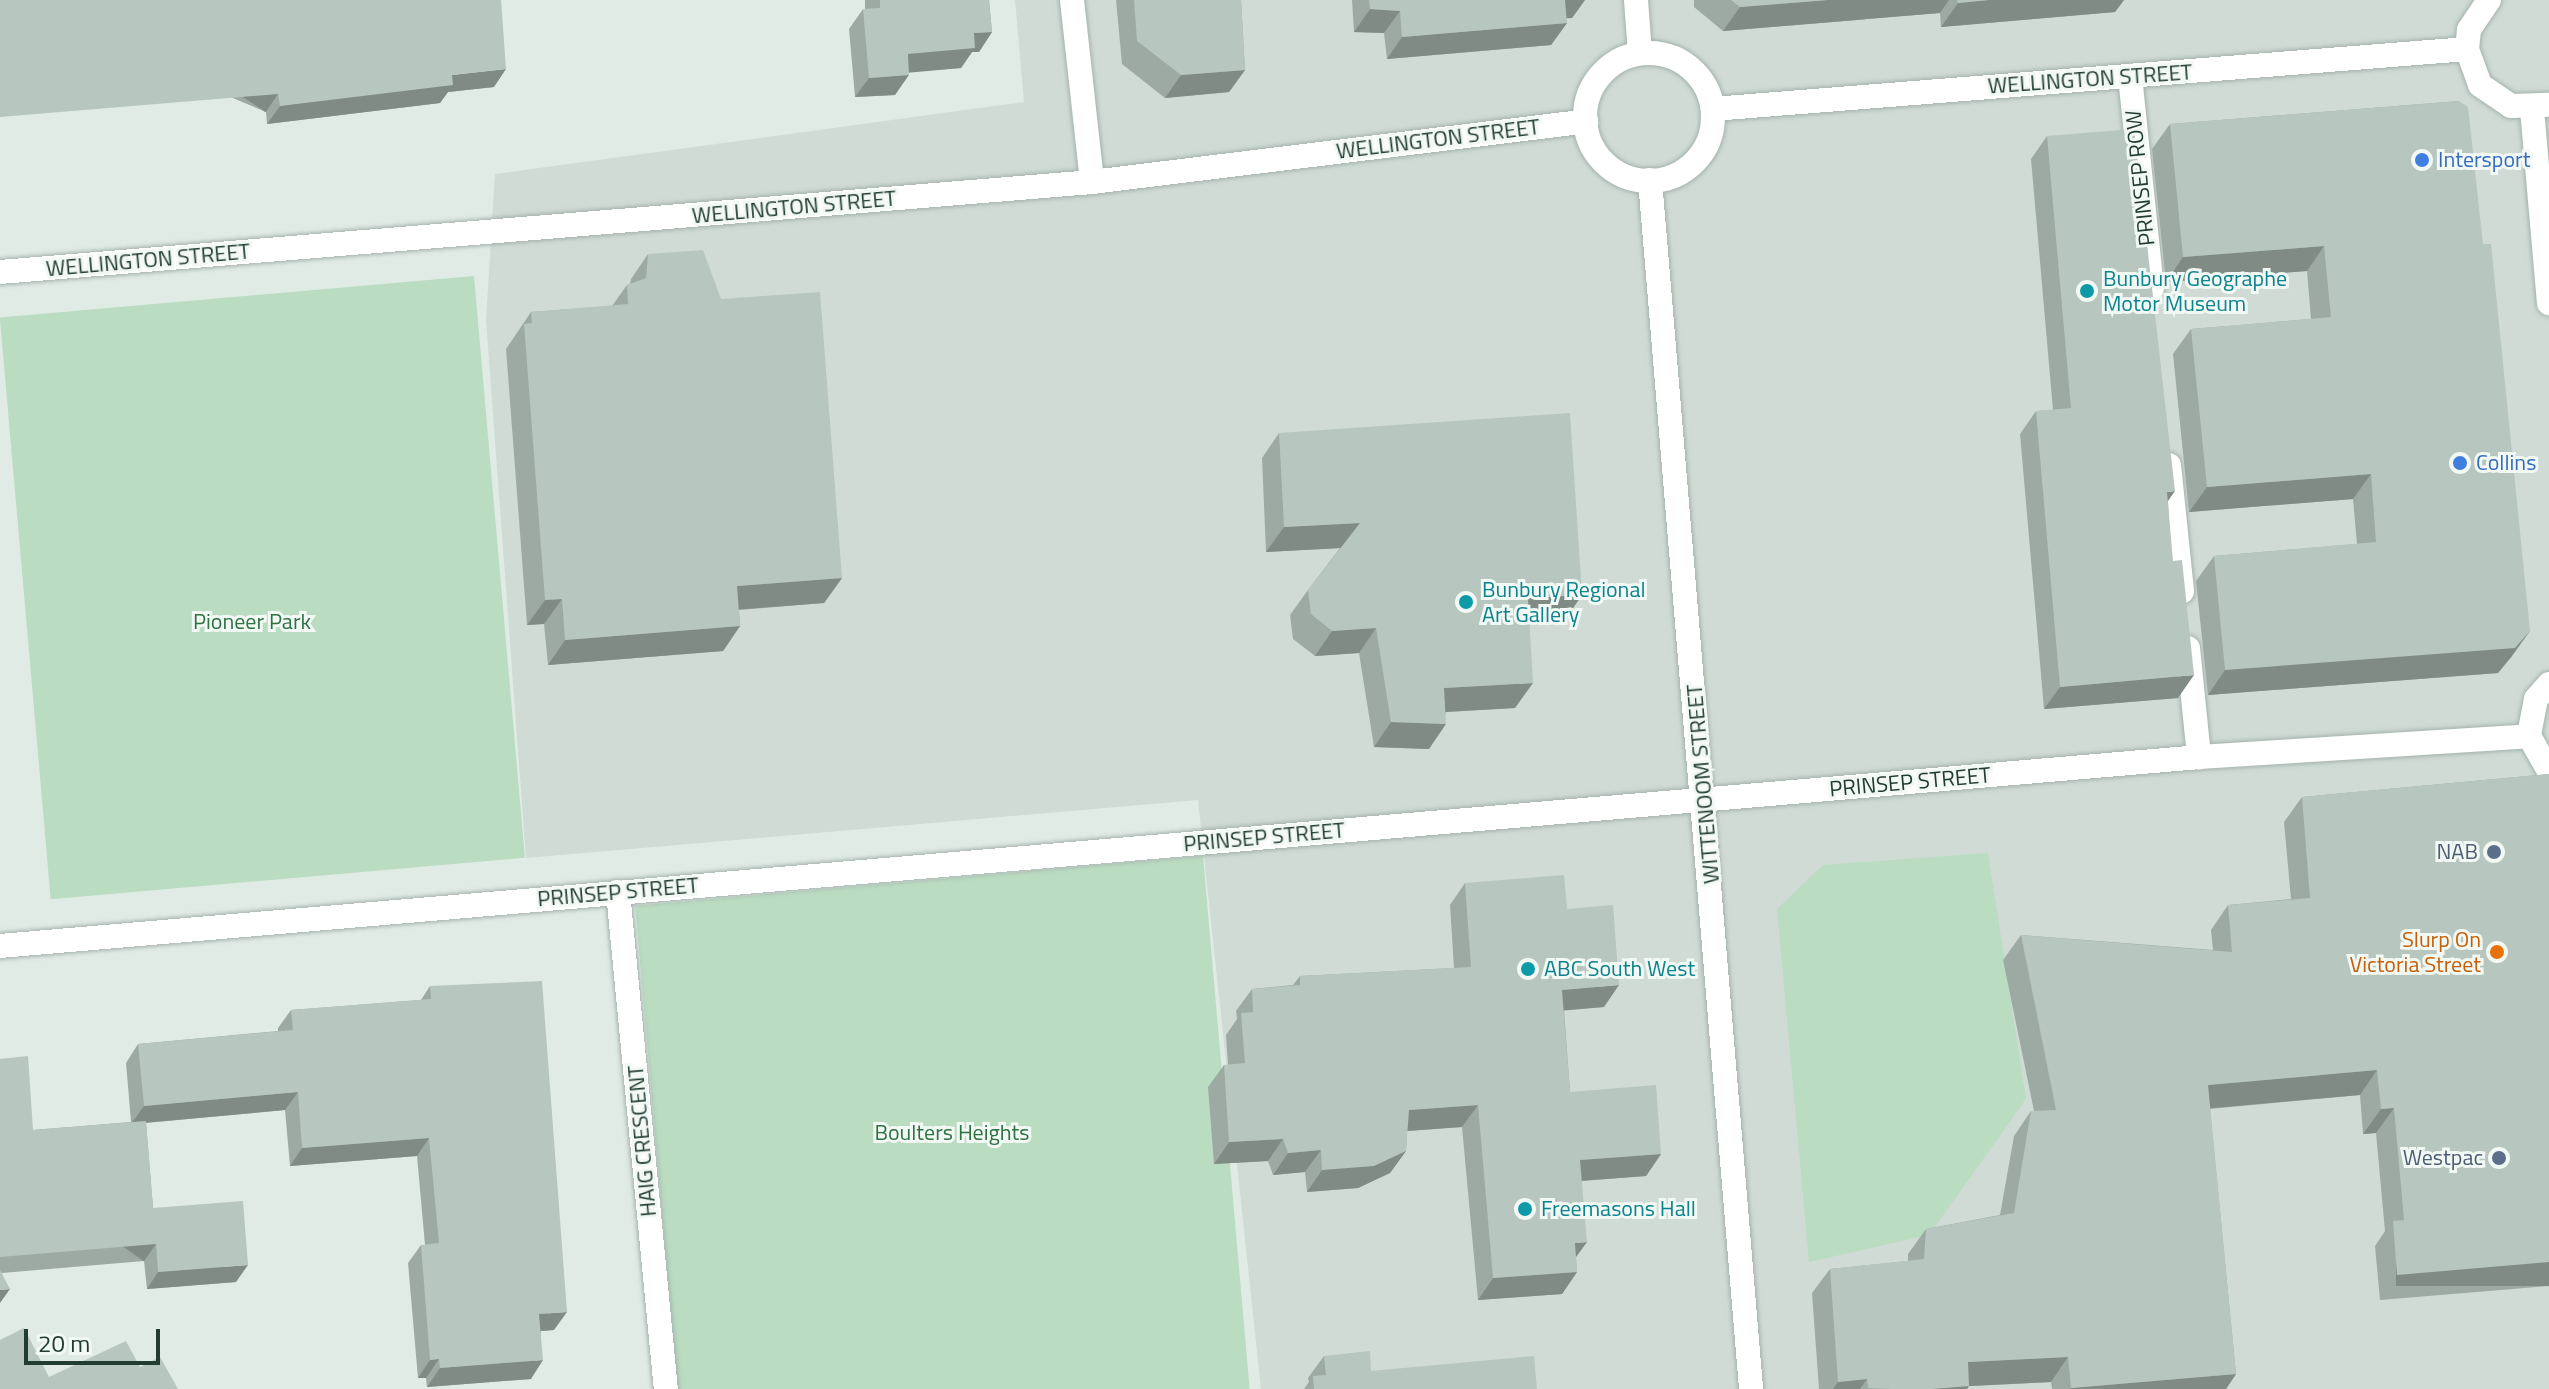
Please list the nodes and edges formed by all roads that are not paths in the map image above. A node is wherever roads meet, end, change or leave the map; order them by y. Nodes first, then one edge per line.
1 (1072, 0) edge
2 (1636, 0) edge
3 (2489, 0) edge
4 (2467, 49) junction
5 (1640, 53) junction
6 (2130, 76) junction
7 (2541, 107) edge
8 (1713, 109) junction
9 (1586, 121) junction
10 (1650, 180) junction
11 (1092, 182) junction
12 (0, 272) edge
13 (2549, 303) edge
14 (2154, 314) edge
15 (2167, 440) edge
16 (2549, 684) edge
17 (2529, 736) junction
18 (2199, 757) junction
19 (2549, 771) edge
20 (1705, 800) junction
21 (618, 892) junction
22 (0, 946) edge
23 (666, 1389) edge
24 (1751, 1389) edge

1 - 11 street
2 - 5 street
3 - 4 street
4 - 6 street, WELLINGTON STREET
4 - 7 street
5 - 8 street
5 - 9 street
6 - 8 street, WELLINGTON STREET
6 - 14 street, PRINSEP ROW
7 - 13 street
8 - 10 street
9 - 10 street
9 - 11 street, WELLINGTON STREET
10 - 20 street, WITTENOOM STREET
11 - 12 street, WELLINGTON STREET
15 - 18 street
16 - 17 street
17 - 18 street, PRINSEP STREET
17 - 19 street
18 - 20 street, PRINSEP STREET
20 - 21 street, PRINSEP STREET
20 - 24 street, WITTENOOM STREET
21 - 22 street, PRINSEP STREET
21 - 23 street, HAIG CRESCENT

